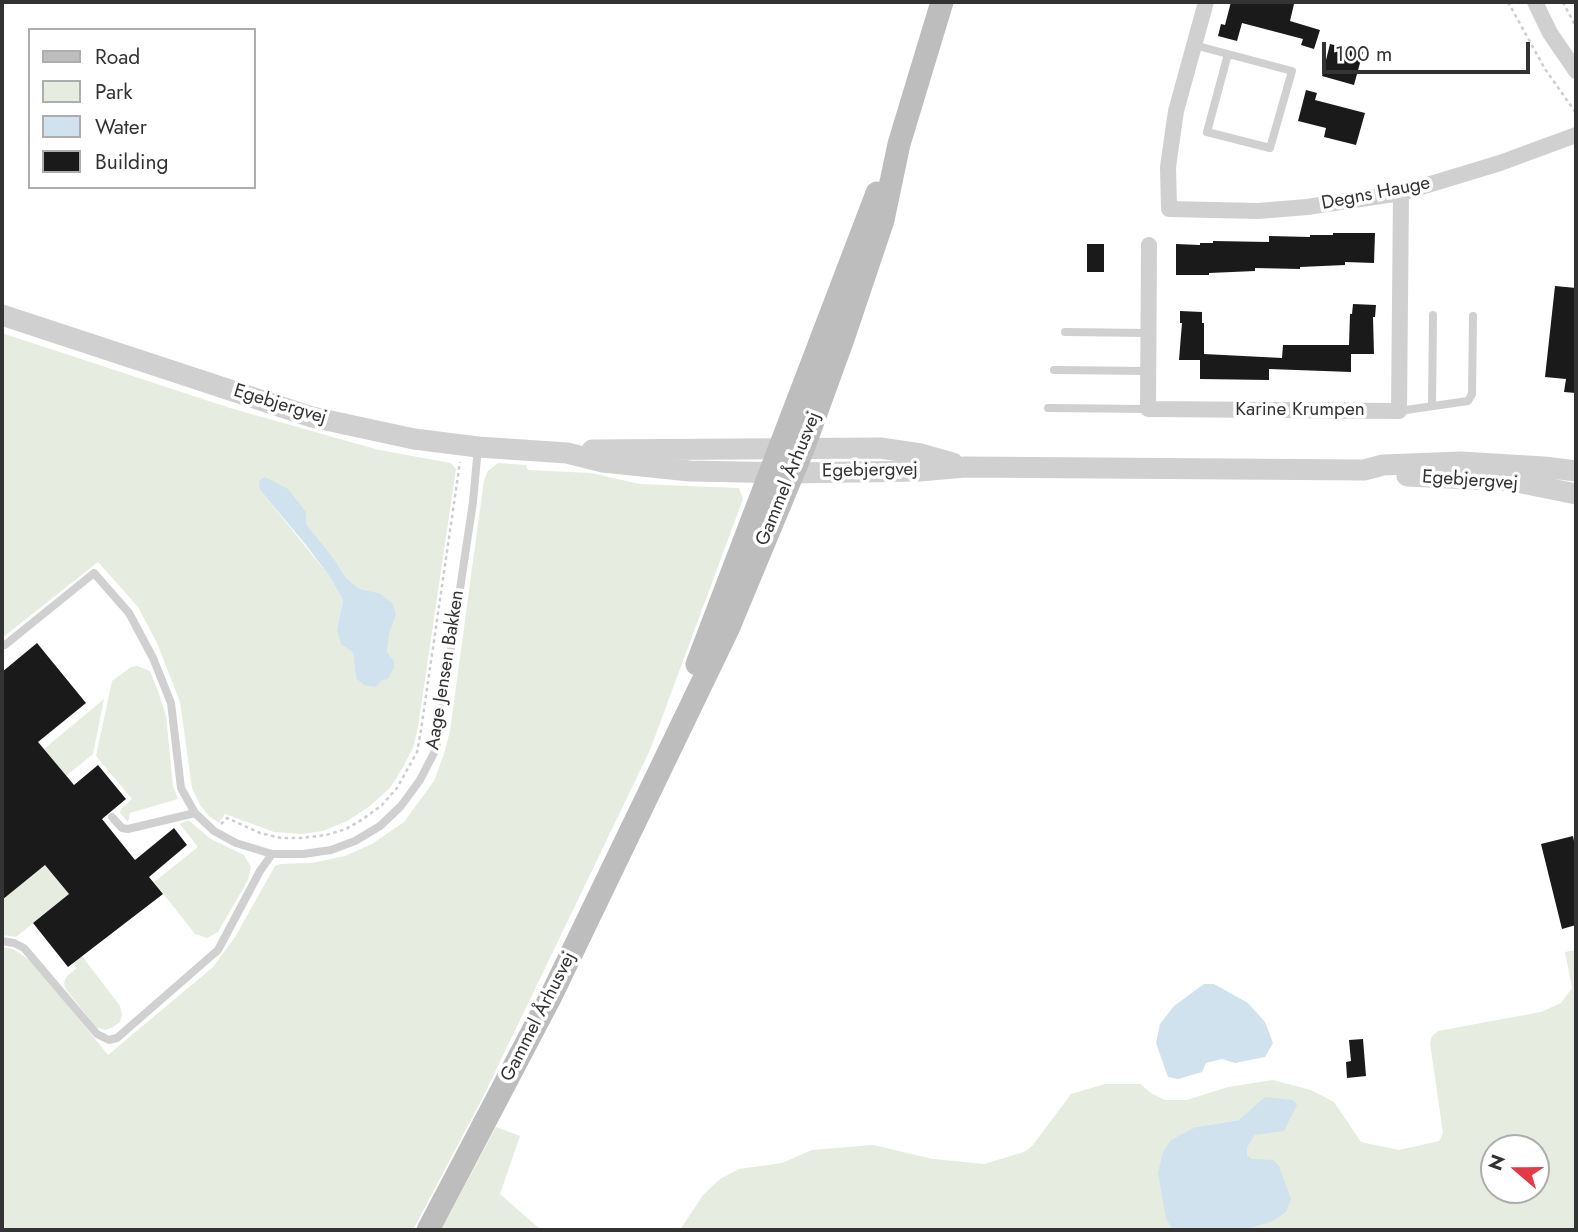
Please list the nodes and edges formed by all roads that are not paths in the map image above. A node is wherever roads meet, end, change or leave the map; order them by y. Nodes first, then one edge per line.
1 (942, 2) edge
2 (1206, 2) edge
3 (1535, 2) edge
4 (1194, 45) junction
5 (1228, 54) junction
6 (1576, 71) edge
7 (1576, 135) edge
8 (899, 144) junction
9 (1401, 193) junction
10 (1149, 245) dead end
11 (2, 315) edge
12 (1433, 315) dead end
13 (1473, 316) dead end
14 (1065, 332) dead end
15 (1148, 333) junction
16 (1054, 370) dead end
17 (1148, 371) junction
18 (1432, 406) junction
19 (1048, 408) dead end
20 (1147, 409) junction
21 (1399, 411) junction
22 (470, 446) junction
23 (780, 449) junction
24 (803, 449) junction
25 (567, 453) junction
26 (965, 467) junction
27 (1363, 470) junction
28 (1576, 471) edge
29 (781, 473) junction
30 (1512, 481) junction
31 (1576, 485) edge
32 (1576, 494) edge
33 (2, 645) edge
34 (195, 813) junction
35 (112, 817) dead end
36 (272, 854) junction
37 (2, 941) edge
38 (428, 1230) edge

1 - 8 main road, Gammel Århusvej
2 - 4 street
3 - 6 street
4 - 5 lane
4 - 9 street, Degns Hauge
5 - 5 lane
7 - 9 street, Degns Hauge
8 - 23 main road, Gammel Århusvej
8 - 24 main road, Gammel Århusvej
9 - 21 street
10 - 15 street
11 - 22 street, Egebjergvej
12 - 18 lane
13 - 18 lane
14 - 15 lane
15 - 17 street
16 - 17 lane
17 - 20 street
18 - 21 lane
19 - 20 lane
20 - 21 street, Karine Krumpen
22 - 25 street, Egebjergvej
22 - 36 lane, Aage Jensen Bakken
23 - 24 street, Egebjergvej
23 - 25 street, Egebjergvej
23 - 29 main road, Gammel Århusvej
24 - 26 street, Egebjergvej
24 - 29 main road, Gammel Århusvej
25 - 29 street, Egebjergvej
26 - 27 street, Egebjergvej
26 - 29 street, Egebjergvej
27 - 28 street, Egebjergvej
27 - 30 street, Egebjergvej
29 - 38 main road, Gammel Århusvej
30 - 31 street
30 - 32 street, Egebjergvej
33 - 34 lane, Aage Jensen Bakken
34 - 35 lane
34 - 36 lane, Aage Jensen Bakken
36 - 37 lane

